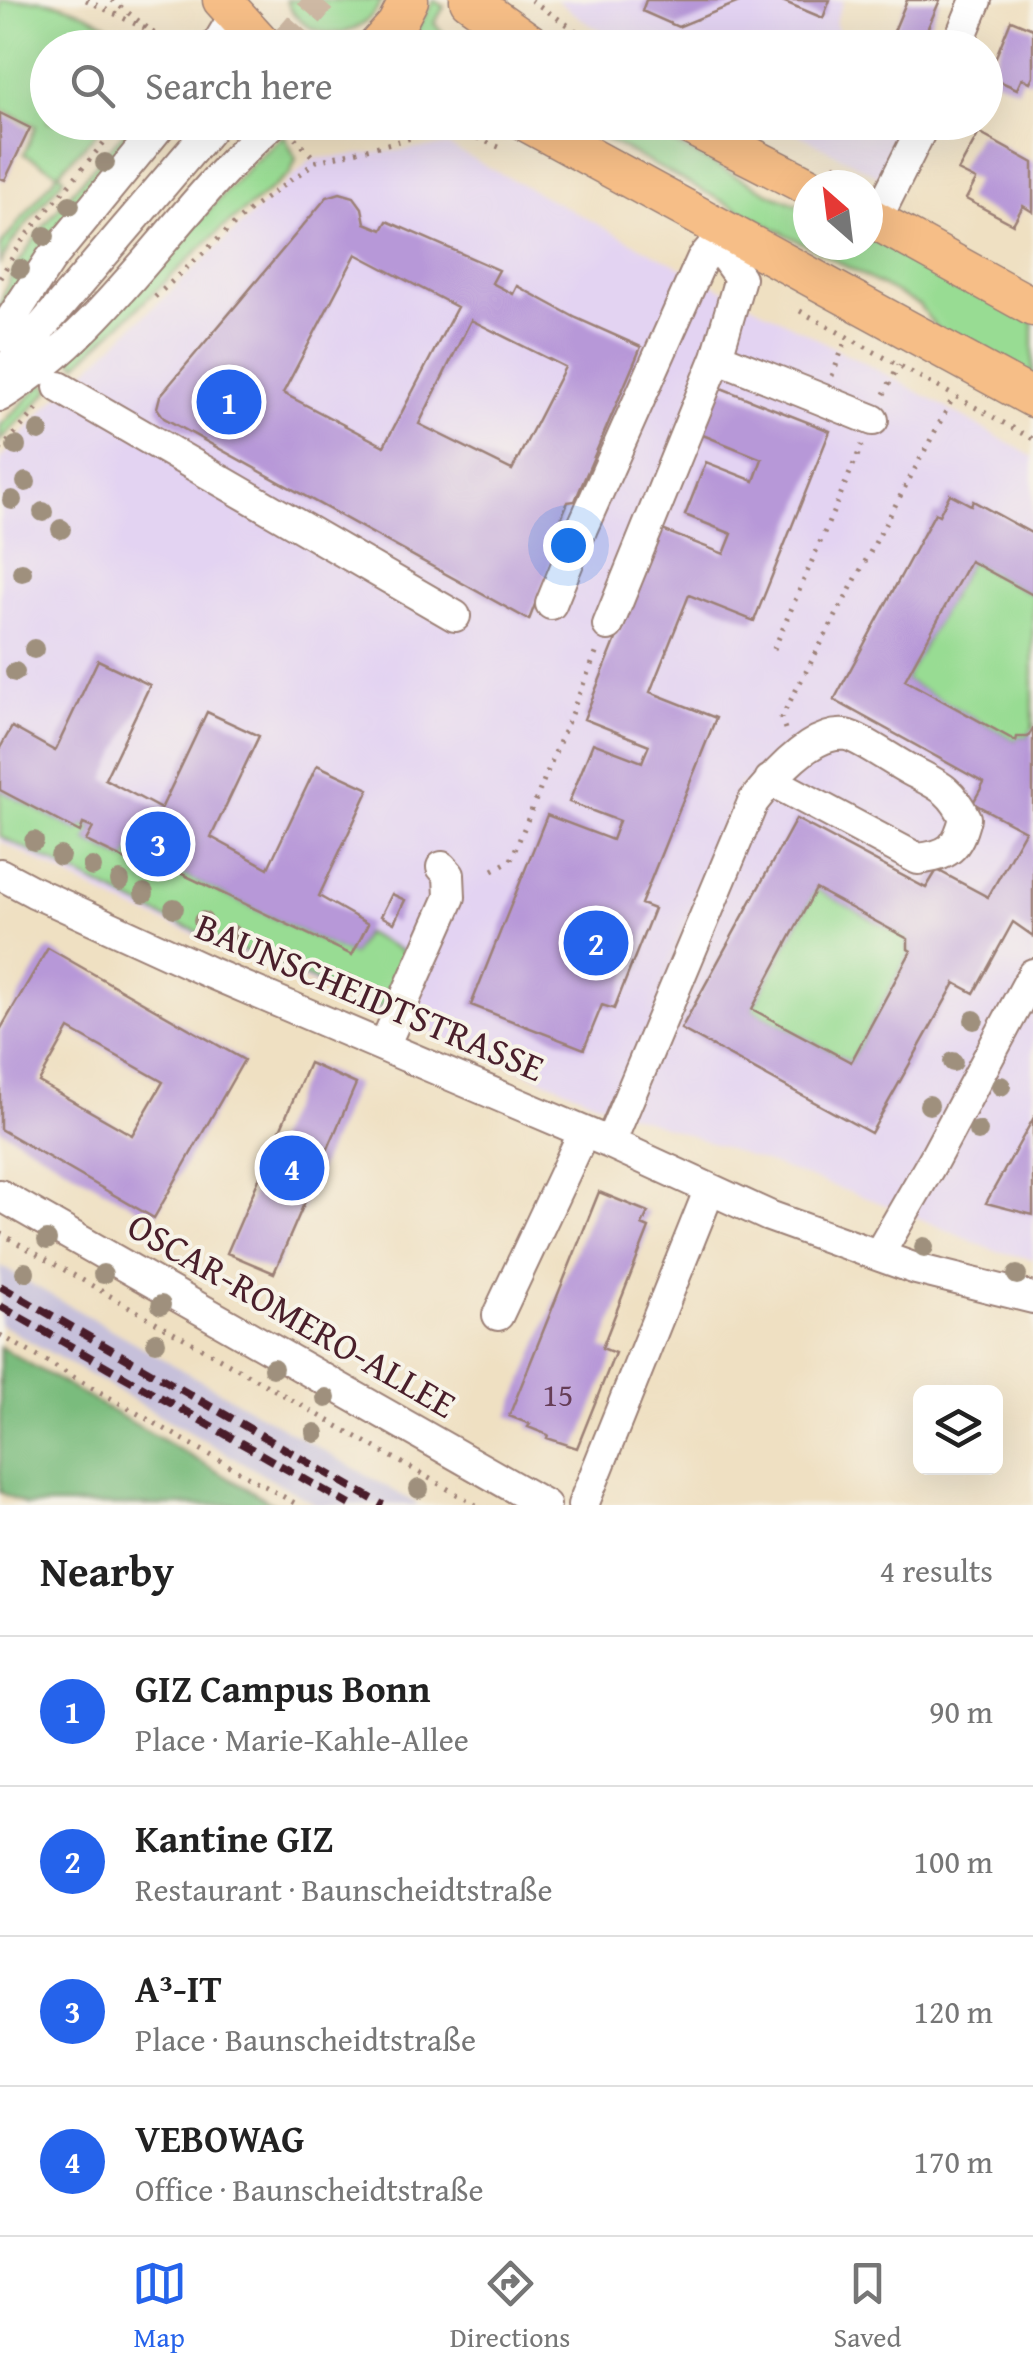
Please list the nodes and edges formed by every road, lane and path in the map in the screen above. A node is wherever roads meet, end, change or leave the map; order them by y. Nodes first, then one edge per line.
1 (86, 0) edge
2 (112, 0) edge
3 (409, 0) edge
4 (468, 0) edge
5 (531, 0) edge
6 (976, 0) edge
7 (233, 4) edge
8 (145, 30) edge
9 (151, 30) edge
10 (222, 30) edge
11 (252, 30) edge
12 (392, 30) edge
13 (511, 30) edge
14 (575, 30) edge
15 (964, 30) edge
16 (107, 140) edge
17 (148, 140) edge
18 (201, 140) edge
19 (262, 140) edge
20 (295, 140) edge
21 (398, 140) edge
22 (524, 140) edge
23 (719, 140) edge
24 (915, 140) edge
25 (317, 161) junction
26 (793, 178) edge
27 (883, 198) edge
28 (883, 224) edge
29 (721, 237) junction
30 (0, 278) edge
31 (152, 300) dead end
32 (1033, 307) edge
33 (0, 336) edge
34 (847, 337) dead end
35 (717, 358) junction
36 (899, 365) junction
37 (0, 376) edge
38 (59, 387) joint
39 (0, 396) edge
40 (954, 396) junction
41 (1033, 398) edge
42 (873, 420) junction
43 (1033, 440) edge
44 (0, 450) edge
45 (552, 604) dead end
46 (456, 616) dead end
47 (608, 625) joint
48 (774, 648) dead end
49 (792, 758) junction
50 (770, 780) junction
51 (442, 867) dead end
52 (494, 870) dead end
53 (0, 874) edge
54 (1033, 974) edge
55 (384, 1046) junction
56 (597, 1138) junction
57 (709, 1191) junction
58 (0, 1194) edge
59 (0, 1233) edge
60 (879, 1254) junction
61 (1033, 1298) edge
62 (498, 1316) dead end
63 (0, 1335) edge
64 (298, 1505) edge
65 (476, 1505) edge
66 (545, 1505) edge
67 (584, 1505) edge

1 - 8 path
2 - 9 path
3 - 12 main road
4 - 13 main road
5 - 14 path
6 - 15 street
7 - 10 street
7 - 11 main road
16 - 30 path
17 - 33 street
18 - 37 street
19 - 39 street
20 - 25 path
21 - 25 path
22 - 29 main road
23 - 26 main road
24 - 27 street
25 - 31 path
28 - 32 main road
29 - 35 street
29 - 41 main road
29 - 45 street
34 - 36 path
35 - 42 street
35 - 47 street
36 - 40 path
36 - 42 path
38 - 44 path
38 - 46 street
40 - 43 path
40 - 49 path
42 - 48 path
47 - 52 path
49 - 50 street
49 - 50 street
50 - 56 street
51 - 55 street
53 - 55 street, BAUNSCHEIDTSTRASSE
54 - 60 street
55 - 56 street, BAUNSCHEIDTSTRASSE
56 - 57 street, BAUNSCHEIDTSTRASSE
56 - 62 street
57 - 60 street, BAUNSCHEIDTSTRASSE
57 - 67 street
58 - 66 street, OSCAR-ROMERO-ALLEE
59 - 65 path
60 - 61 street, BAUNSCHEIDTSTRASSE
63 - 64 path

